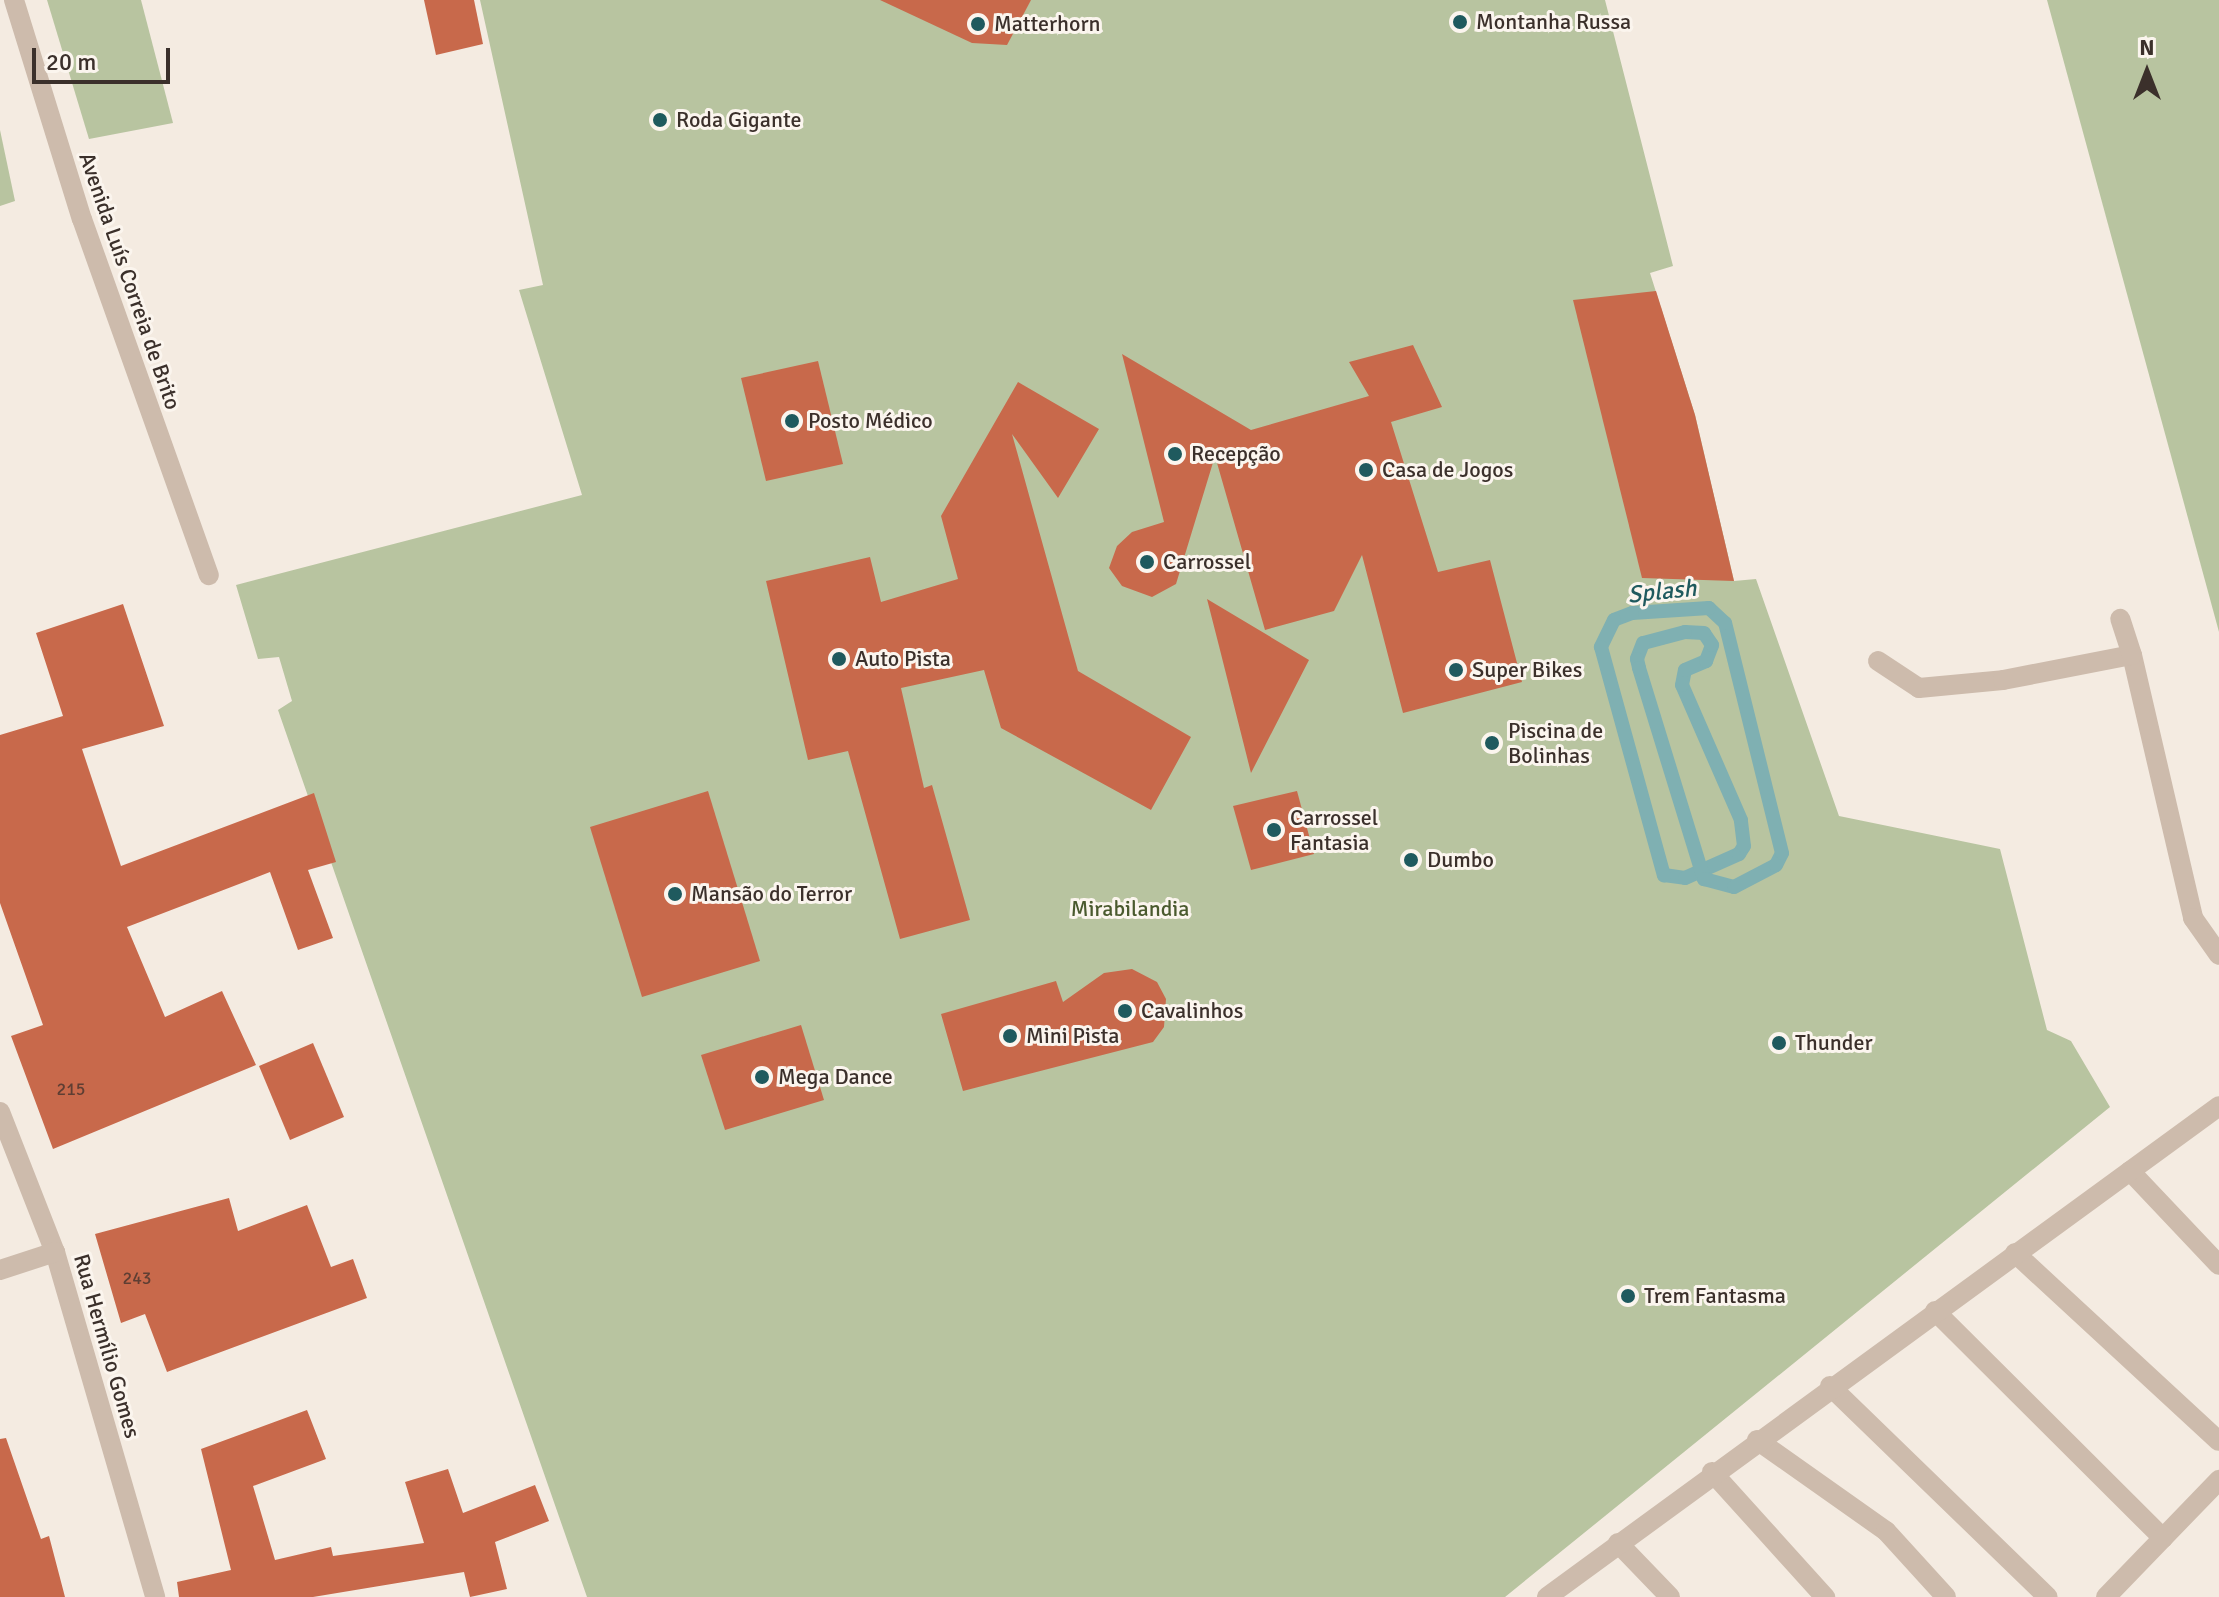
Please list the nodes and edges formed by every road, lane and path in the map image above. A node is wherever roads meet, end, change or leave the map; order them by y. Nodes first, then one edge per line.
1 (14, 0) edge
2 (209, 575) dead end
3 (2120, 619) dead end
4 (2132, 655) junction
5 (1878, 661) dead end
6 (2219, 955) edge
7 (2219, 1106) edge
8 (0, 1112) edge
9 (2130, 1171) junction
10 (55, 1252) junction
11 (2015, 1253) junction
12 (2219, 1265) edge
13 (0, 1270) edge
14 (1935, 1311) junction
15 (1830, 1386) junction
16 (1757, 1440) junction
17 (2219, 1441) edge
18 (1712, 1472) junction
19 (2219, 1480) edge
20 (2163, 1538) junction
21 (1618, 1543) junction
22 (155, 1597) edge
23 (1547, 1597) edge
24 (1670, 1597) edge
25 (1825, 1597) edge
26 (1946, 1597) edge
27 (2048, 1597) edge
28 (2106, 1597) edge

1 - 2 street, Avenida Luís Correia de Brito
3 - 4 street
4 - 5 street
4 - 6 street
7 - 9 street
8 - 10 street, Rua Hermílio Gomes
9 - 11 street
9 - 12 street
10 - 13 street
10 - 22 street, Rua Hermílio Gomes
11 - 14 street
11 - 17 street
14 - 15 street
14 - 20 street
15 - 16 street
15 - 27 street
16 - 18 street
16 - 26 street
18 - 21 street
18 - 25 street
19 - 20 street
20 - 28 street
21 - 23 street
21 - 24 street

